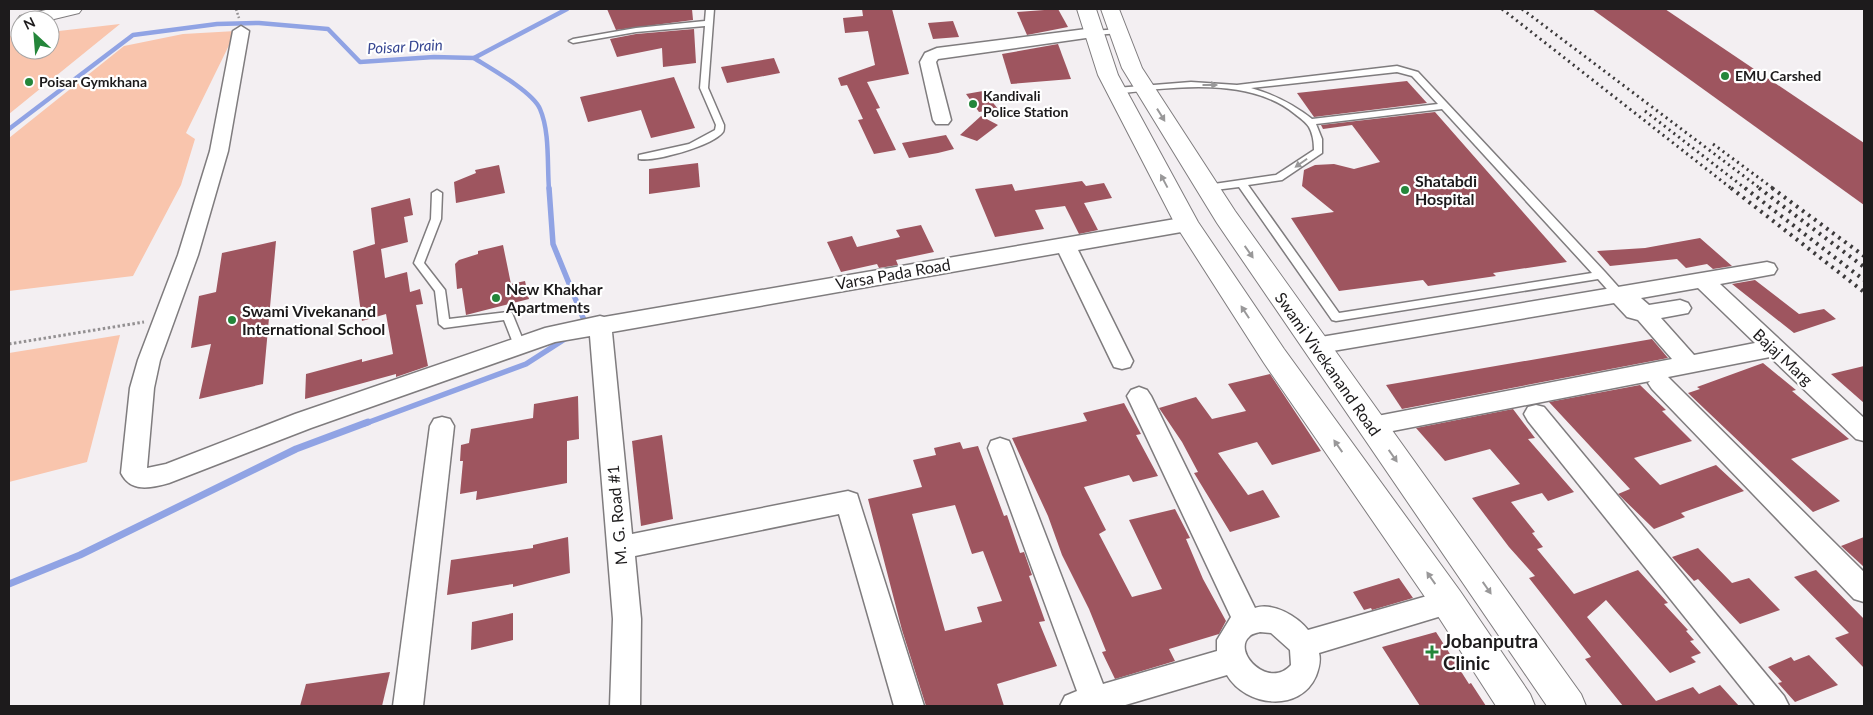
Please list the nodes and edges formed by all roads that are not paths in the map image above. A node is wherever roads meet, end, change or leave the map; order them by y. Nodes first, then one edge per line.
1 (31, 9) edge
2 (710, 9) edge
3 (1086, 9) edge
4 (9, 14) edge
5 (240, 23) road end
6 (709, 23) junction
7 (1107, 24) edge
8 (573, 41) dead end
9 (1144, 87) junction
10 (1240, 88) junction
11 (1116, 90) junction
12 (1446, 106) junction
13 (942, 120) dead end
14 (1311, 122) junction
15 (642, 157) dead end
16 (1242, 184) junction
17 (1207, 188) junction
18 (437, 193) dead end
19 (1187, 224) junction
20 (1065, 245) junction
21 (1767, 269) dead end
22 (1601, 274) junction
23 (1703, 281) junction
24 (1622, 293) junction
25 (1680, 308) dead end
26 (1644, 313) junction
27 (600, 324) junction
28 (519, 345) junction
29 (1315, 346) junction
30 (1773, 348) junction
31 (1122, 361) dead end
32 (1689, 364) junction
33 (1660, 383) dead end
34 (1139, 396) dead end
35 (1536, 414) dead end
36 (442, 426) dead end
37 (1372, 426) junction
38 (1864, 432) edge
39 (1000, 448) dead end
40 (620, 548) junction
41 (1864, 590) edge
42 (1448, 602) junction
43 (1247, 621) junction
44 (1302, 645) junction
45 (1233, 660) junction
46 (1282, 697) edge
47 (1089, 704) edge
48 (408, 706) edge
49 (625, 706) edge
50 (909, 706) edge
51 (1517, 706) edge
52 (1568, 706) edge
53 (1774, 706) edge

1 - 4 main road
2 - 6 lane
3 - 7 main road, Swami Vivekanand Road
5 - 28 street, Varsa Pada Road
6 - 8 lane
6 - 15 lane
7 - 9 main road, Swami Vivekanand Road
7 - 11 main road, Swami Vivekanand Road
7 - 13 street
9 -> 10 lane
9 - 11 lane
9 -> 17 main road, Swami Vivekanand Road
10 - 12 lane
10 - 14 lane
19 -> 11 main road, Swami Vivekanand Road
12 - 14 lane
12 - 22 lane
14 -> 16 lane
16 - 17 lane
16 - 22 lane
17 -> 29 main road, Swami Vivekanand Road
18 - 28 lane
19 - 20 street, Varsa Pada Road
42 -> 19 main road, Swami Vivekanand Road
20 - 27 street, Varsa Pada Road
20 - 31 street
21 - 23 street
22 - 24 lane
23 - 24 street
23 - 30 street, Bajaj Marg
24 - 26 street
24 - 29 street
25 - 26 street
26 - 32 street
27 - 28 street, Varsa Pada Road
27 - 40 street, M. G. Road #1
29 - 37 main road, Swami Vivekanand Road
30 - 32 street
30 - 38 street, Bajaj Marg
32 - 37 street
33 - 41 street
34 - 43 street
35 - 53 street
36 - 48 street
37 -> 52 main road, Swami Vivekanand Road
39 - 47 street
40 - 49 street, M. G. Road #1
40 - 50 street
42 - 44 street
42 - 51 main road, Swami Vivekanand Road
43 - 44 street
43 - 45 street
44 - 46 street
45 - 46 street
45 - 47 street

